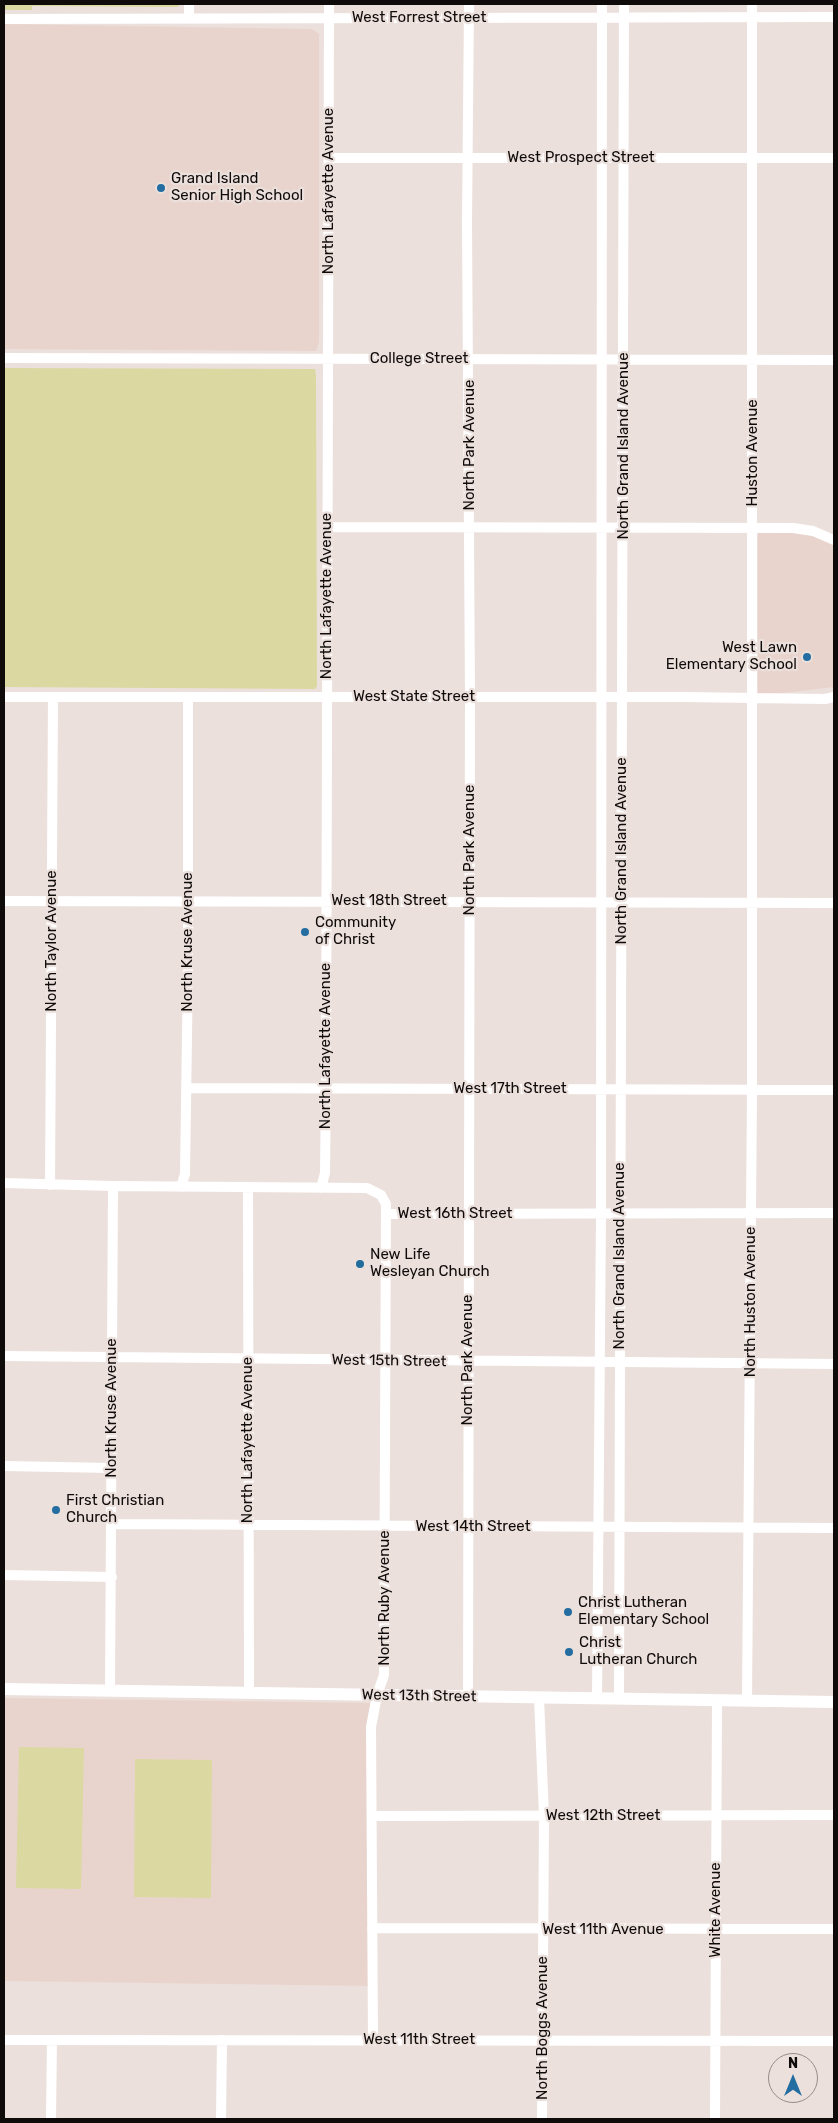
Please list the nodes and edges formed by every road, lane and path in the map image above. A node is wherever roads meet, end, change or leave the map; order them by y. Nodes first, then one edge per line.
1 (189, 4) edge
2 (329, 4) edge
3 (469, 4) edge
4 (602, 4) edge
5 (624, 4) edge
6 (752, 4) edge
7 (834, 17) edge
8 (329, 18) junction
9 (469, 18) junction
10 (602, 18) junction
11 (624, 18) junction
12 (752, 18) junction
13 (4, 19) edge
14 (189, 19) junction
15 (329, 158) junction
16 (468, 158) junction
17 (602, 158) junction
18 (624, 158) junction
19 (752, 158) junction
20 (834, 158) edge
21 (4, 358) edge
22 (328, 358) junction
23 (469, 359) junction
24 (602, 360) junction
25 (623, 360) junction
26 (753, 360) junction
27 (834, 360) edge
28 (327, 527) junction
29 (470, 527) junction
30 (602, 528) junction
31 (624, 528) junction
32 (753, 528) junction
33 (834, 540) edge
34 (4, 697) edge
35 (53, 697) junction
36 (188, 697) junction
37 (326, 697) junction
38 (470, 697) junction
39 (601, 697) junction
40 (623, 697) junction
41 (753, 698) junction
42 (831, 700) edge
43 (4, 901) edge
44 (52, 901) junction
45 (188, 901) junction
46 (327, 901) junction
47 (470, 902) junction
48 (601, 902) junction
49 (621, 902) junction
50 (753, 903) junction
51 (834, 903) edge
52 (186, 1088) junction
53 (326, 1088) junction
54 (469, 1088) junction
55 (601, 1089) junction
56 (621, 1089) junction
57 (752, 1090) junction
58 (834, 1090) edge
59 (4, 1183) edge
60 (50, 1185) junction
61 (113, 1186) junction
62 (181, 1187) junction
63 (248, 1187) junction
64 (321, 1188) junction
65 (834, 1213) edge
66 (386, 1214) junction
67 (469, 1214) junction
68 (601, 1214) junction
69 (621, 1214) junction
70 (751, 1214) junction
71 (4, 1356) edge
72 (112, 1357) junction
73 (248, 1360) junction
74 (386, 1361) junction
75 (468, 1362) junction
76 (600, 1363) junction
77 (620, 1363) junction
78 (750, 1364) junction
79 (834, 1364) edge
80 (4, 1466) edge
81 (111, 1468) junction
82 (112, 1524) junction
83 (248, 1526) junction
84 (385, 1527) junction
85 (468, 1527) junction
86 (598, 1527) junction
87 (620, 1527) junction
88 (749, 1528) junction
89 (834, 1528) edge
90 (4, 1575) edge
91 (112, 1577) junction
92 (4, 1689) edge
93 (110, 1690) junction
94 (249, 1693) junction
95 (377, 1695) junction
96 (468, 1696) junction
97 (539, 1698) junction
98 (597, 1698) junction
99 (619, 1699) junction
100 (717, 1700) junction
101 (747, 1701) junction
102 (834, 1702) edge
103 (834, 1815) edge
104 (372, 1816) junction
105 (544, 1816) junction
106 (716, 1816) junction
107 (372, 1928) junction
108 (543, 1929) junction
109 (716, 1930) junction
110 (834, 1930) edge
111 (4, 2040) edge
112 (52, 2040) junction
113 (222, 2040) junction
114 (374, 2040) junction
115 (543, 2040) junction
116 (716, 2040) junction
117 (834, 2041) edge
118 (51, 2119) edge
119 (221, 2119) edge
120 (542, 2119) edge
121 (716, 2119) edge

1 - 14 street
2 - 8 street, North Lafayette Avenue
3 - 9 street, North Park Avenue
4 - 10 street, North Grand Island Avenue
5 - 11 street, North Grand Island Avenue
6 - 12 street, Huston Avenue
7 - 12 street, West Forrest Street
8 - 9 street, West Forrest Street
8 - 14 street, West Forrest Street
8 - 15 street, North Lafayette Avenue
9 - 10 street, West Forrest Street
9 - 16 street, North Park Avenue
10 - 11 street, West Forrest Street
10 - 17 street, North Grand Island Avenue
11 - 12 street, West Forrest Street
11 - 18 street, North Grand Island Avenue
12 - 19 street, Huston Avenue
13 - 14 street, West Forrest Street
15 - 16 street, West Prospect Street
15 - 22 street, North Lafayette Avenue
16 - 17 street, West Prospect Street
16 - 23 street, North Park Avenue
17 - 18 street, West Prospect Street
17 - 24 street, North Grand Island Avenue
18 - 19 street, West Prospect Street
18 - 25 street, North Grand Island Avenue
19 - 20 street, West Prospect Street
19 - 26 street, Huston Avenue
21 - 22 street, College Street
22 - 23 street, College Street
22 - 28 street, North Lafayette Avenue
23 - 24 street, College Street
23 - 29 street, North Park Avenue
24 - 25 street, College Street
24 - 30 street, North Grand Island Avenue
25 - 26 street, College Street
25 - 31 street, North Grand Island Avenue
26 - 27 street, College Street
26 - 32 street, Huston Avenue
28 - 29 street
28 - 37 street, North Lafayette Avenue
29 - 30 street
29 - 38 street, North Park Avenue
30 - 31 street
30 - 39 street, North Grand Island Avenue
31 - 32 street
31 - 40 street, North Grand Island Avenue
32 - 33 street
32 - 41 street, Huston Avenue
34 - 35 street, West State Street
35 - 36 street, West State Street
35 - 44 street, North Taylor Avenue
36 - 37 street, West State Street
36 - 45 street, North Kruse Avenue
37 - 38 street, West State Street
37 - 46 street, North Lafayette Avenue
38 - 39 street, West State Street
38 - 47 street, North Park Avenue
39 - 40 street, West State Street
39 - 48 street, North Grand Island Avenue
40 - 41 street, West State Street
40 - 49 street, North Grand Island Avenue
41 - 42 street, West State Street
41 - 50 street, Huston Avenue
43 - 44 street, West 18th Street
44 - 45 street, West 18th Street
44 - 60 street, North Taylor Avenue
45 - 46 street, West 18th Street
45 - 52 street, North Kruse Avenue
46 - 47 street, West 18th Street
46 - 53 street, North Lafayette Avenue
47 - 48 street, West 18th Street
47 - 54 street, North Park Avenue
48 - 49 street, West 18th Street
48 - 55 street, North Grand Island Avenue
49 - 50 street, West 18th Street
49 - 56 street, North Grand Island Avenue
50 - 51 street, West 18th Street
50 - 57 street, North Huston Avenue
52 - 53 street, West 17th Street
52 - 62 street, North Kruse Avenue
53 - 54 street, West 17th Street
53 - 64 street, North Lafayette Avenue
54 - 55 street, West 17th Street
54 - 67 street, North Park Avenue
55 - 56 street, West 17th Street
55 - 68 street, North Grand Island Avenue
56 - 57 street, West 17th Street
56 - 69 street, North Grand Island Avenue
57 - 58 street, West 17th Street
57 - 70 street, North Huston Avenue
59 - 60 street, West 16th Street
60 - 61 street, West 16th Street
61 - 62 street, West 16th Street
61 - 72 street, North Kruse Avenue
62 - 63 street, West 16th Street
63 - 64 street, West 16th Street
63 - 73 street, North Lafayette Avenue
64 - 66 street, West 16th Street
65 - 70 street, West 16th Street
66 - 67 street, West 16th Street
66 - 74 street, North Ruby Avenue
67 - 68 street, West 16th Street
67 - 75 street, North Park Avenue
68 - 69 street, West 16th Street
68 - 76 street, North Grand Island Avenue
69 - 70 street, West 16th Street
69 - 77 street, North Grand Island Avenue
70 - 78 street, North Huston Avenue
71 - 72 street, West 15th Street
72 - 73 street, West 15th Street
72 - 81 street, North Kruse Avenue
73 - 74 street, West 15th Street
73 - 83 street, North Lafayette Avenue
74 - 75 street, West 15th Street
74 - 84 street, North Ruby Avenue
75 - 76 street, West 15th Street
75 - 85 street, North Park Avenue
76 - 77 street, West 15th Street
76 - 86 street, North Grand Island Avenue
77 - 78 street, West 15th Street
77 - 87 street, North Grand Island Avenue
78 - 79 street, West 15th Street
78 - 88 street, North Huston Avenue
80 - 81 street
81 - 82 street, North Kruse Avenue
82 - 83 street, West 14th Street
82 - 91 street, North Kruse Avenue
83 - 84 street, West 14th Street
83 - 94 street, North Lafayette Avenue
84 - 85 street, West 14th Street
84 - 95 street, North Ruby Avenue
85 - 86 street, West 14th Street
85 - 96 street, North Park Avenue
86 - 87 street, West 14th Street
86 - 98 street, North Grand Island Avenue
87 - 88 street, West 14th Street
87 - 99 street, North Grand Island Avenue
88 - 89 street, West 14th Street
88 - 101 street, North Huston Avenue
90 - 91 street
91 - 93 street, North Kruse Avenue
92 - 93 main road, West 13th Street
93 - 94 main road, West 13th Street
94 - 95 main road, West 13th Street
95 - 96 main road, West 13th Street
95 - 104 street, North Ruby Avenue
96 - 97 main road, West 13th Street
97 - 98 main road, West 13th Street
97 - 105 street, North Boggs Avenue
98 - 99 main road, West 13th Street
99 - 100 main road, West 13th Street
100 - 101 main road, West 13th Street
100 - 106 street, White Avenue
101 - 102 main road, West 13th Street
103 - 106 street, West 12th Street
104 - 105 street, West 12th Street
104 - 107 street, North Ruby Avenue
105 - 106 street, West 12th Street
105 - 108 street, North Boggs Avenue
106 - 109 street, White Avenue
107 - 108 street, West 11th Avenue
107 - 114 street, North Ruby Avenue
108 - 109 street, West 11th Avenue
108 - 115 street, North Boggs Avenue
109 - 110 street, West 11th Avenue
109 - 116 street, White Avenue
111 - 112 street, West 11th Street
112 - 113 street, West 11th Street
112 - 118 street
113 - 114 street, West 11th Street
113 - 119 street
114 - 115 street, West 11th Street
115 - 116 street, West 11th Street
115 - 120 street, North Boggs Avenue
116 - 117 street, West 11th Street
116 - 121 street, White Avenue

